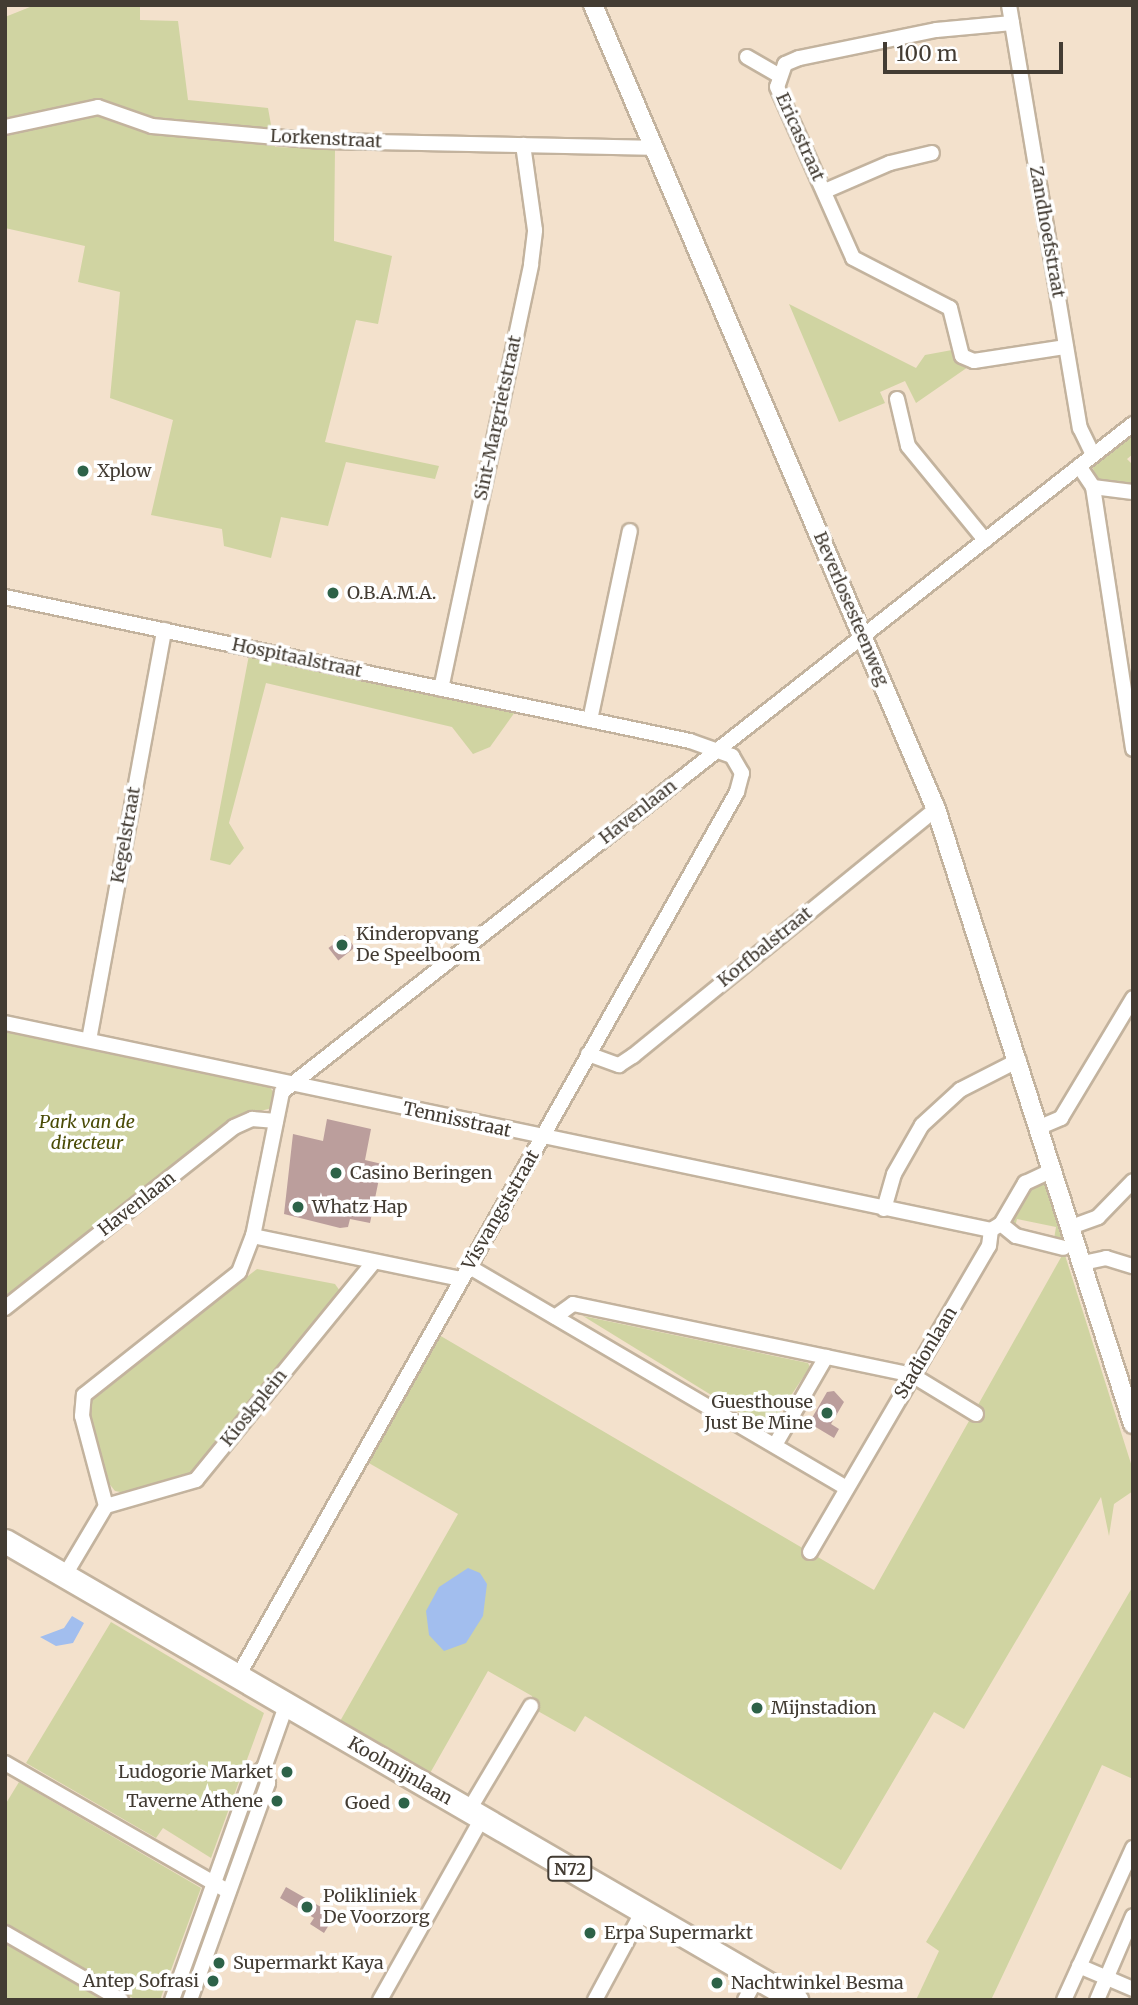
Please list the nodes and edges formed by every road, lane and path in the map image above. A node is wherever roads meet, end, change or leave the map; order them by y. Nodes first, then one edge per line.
1 (593, 5) edge
2 (1009, 5) edge
3 (1012, 23) junction
4 (747, 57) dead end
5 (778, 75) junction
6 (5, 127) edge
7 (523, 145) junction
8 (654, 148) junction
9 (933, 154) dead end
10 (825, 191) junction
11 (1066, 346) junction
12 (897, 399) dead end
13 (1133, 424) edge
14 (1093, 455) junction
15 (1079, 466) junction
16 (1093, 487) junction
17 (1133, 492) edge
18 (630, 531) dead end
19 (985, 540) junction
20 (5, 597) edge
21 (164, 630) junction
22 (862, 635) junction
23 (441, 689) junction
24 (590, 720) junction
25 (1133, 749) edge
26 (716, 751) junction
27 (936, 809) junction
28 (1133, 998) edge
29 (5, 1023) edge
30 (89, 1040) junction
31 (588, 1054) junction
32 (1019, 1060) junction
33 (290, 1084) junction
34 (276, 1121) junction
35 (1040, 1126) junction
36 (543, 1138) junction
37 (1053, 1170) junction
38 (1133, 1181) edge
39 (884, 1209) junction
40 (996, 1227) junction
41 (1071, 1227) junction
42 (251, 1243) junction
43 (1064, 1248) dead end
44 (372, 1264) junction
45 (1083, 1264) junction
46 (468, 1266) junction
47 (1133, 1266) edge
48 (461, 1279) junction
49 (5, 1308) edge
50 (555, 1317) junction
51 (826, 1357) junction
52 (912, 1375) junction
53 (976, 1414) dead end
54 (1133, 1423) edge
55 (775, 1446) junction
56 (846, 1488) junction
57 (106, 1506) junction
58 (5, 1541) edge
59 (810, 1552) dead end
60 (65, 1576) junction
61 (237, 1678) junction
62 (286, 1706) junction
63 (531, 1706) dead end
64 (5, 1763) edge
65 (264, 1768) junction
66 (476, 1814) junction
67 (1133, 1848) edge
68 (215, 1884) junction
69 (229, 1892) junction
70 (643, 1911) junction
71 (1133, 1916) edge
72 (5, 1933) edge
73 (1079, 1966) junction
74 (757, 1977) junction
75 (1106, 1978) junction
76 (1133, 1990) edge
77 (121, 2000) edge
78 (172, 2000) edge
79 (190, 2000) edge
80 (380, 2000) edge
81 (595, 2000) edge
82 (745, 2000) edge
83 (796, 2000) edge
84 (1065, 2000) edge
85 (1097, 2000) edge

1 - 8 street, Beverlosesteenweg
2 - 3 street, Zandhoefstraat
3 - 5 street, Ericastraat
3 - 11 street, Zandhoefstraat
4 - 5 street
5 - 10 street, Ericastraat
6 - 7 street, Lorkenstraat
7 - 8 street, Lorkenstraat
7 - 23 street, Sint-Margrietstraat
8 - 22 street, Beverlosesteenweg
9 - 10 street, Ericastraat
10 - 11 street, Ericastraat
11 - 14 street, Zandhoefstraat
12 - 19 street
13 - 14 street, Havenlaan
14 - 15 street, Havenlaan
15 - 16 street
15 - 19 street, Havenlaan
16 - 17 street
16 - 25 street
18 - 24 street
19 - 22 street, Havenlaan
20 - 21 street, Hospitaalstraat
21 - 23 street, Hospitaalstraat
21 - 30 street, Kegelstraat
22 - 26 street, Havenlaan
22 - 27 street, Beverlosesteenweg
23 - 24 street, Hospitaalstraat
24 - 26 street, Hospitaalstraat
26 - 31 street, Visvangststraat
26 - 33 street, Havenlaan
27 - 31 street, Korfbalstraat
27 - 32 street, Beverlosesteenweg
28 - 35 street
29 - 30 street, Tennisstraat
30 - 33 street, Tennisstraat
31 - 36 street, Visvangststraat
32 - 35 street, Beverlosesteenweg
32 - 39 street
33 - 34 street
33 - 36 street, Tennisstraat
34 - 42 street
34 - 49 street, Havenlaan
35 - 37 street, Beverlosesteenweg
36 - 39 street, Tennisstraat
36 - 46 street, Visvangststraat
37 - 40 street, Stadionlaan
37 - 41 street, Beverlosesteenweg
38 - 41 street
39 - 40 street, Tennisstraat
40 - 43 street, Tennisstraat
40 - 52 street, Stadionlaan
41 - 45 street, Beverlosesteenweg
42 - 44 street
42 - 57 street
44 - 48 street
44 - 57 street, Kioskplein
45 - 47 street
45 - 54 street, Beverlosesteenweg
46 - 48 street, Visvangststraat
46 - 50 street
48 - 61 street, Visvangststraat
50 - 51 street
50 - 55 street
51 - 52 street
51 - 55 street
52 - 53 street
52 - 56 street, Stadionlaan
55 - 56 street
56 - 59 street, Stadionlaan
57 - 60 street
58 - 60 main road, Koolmijnlaan / N72
60 - 61 main road, Koolmijnlaan / N72
61 - 62 main road, Koolmijnlaan / N72
62 - 65 street
62 - 66 main road, Koolmijnlaan / N72
63 - 66 street
64 - 68 street
65 - 68 street
65 - 69 street
66 - 70 main road, Koolmijnlaan / N72
66 - 80 street
67 - 73 street
68 - 69 street
68 - 78 street
69 - 79 street
70 - 74 main road, Koolmijnlaan / N72
70 - 81 street
71 - 75 street
72 - 77 street
73 - 75 street
73 - 84 street
74 - 82 street
74 - 83 main road, Koolmijnlaan / N72
75 - 76 street
75 - 85 street

